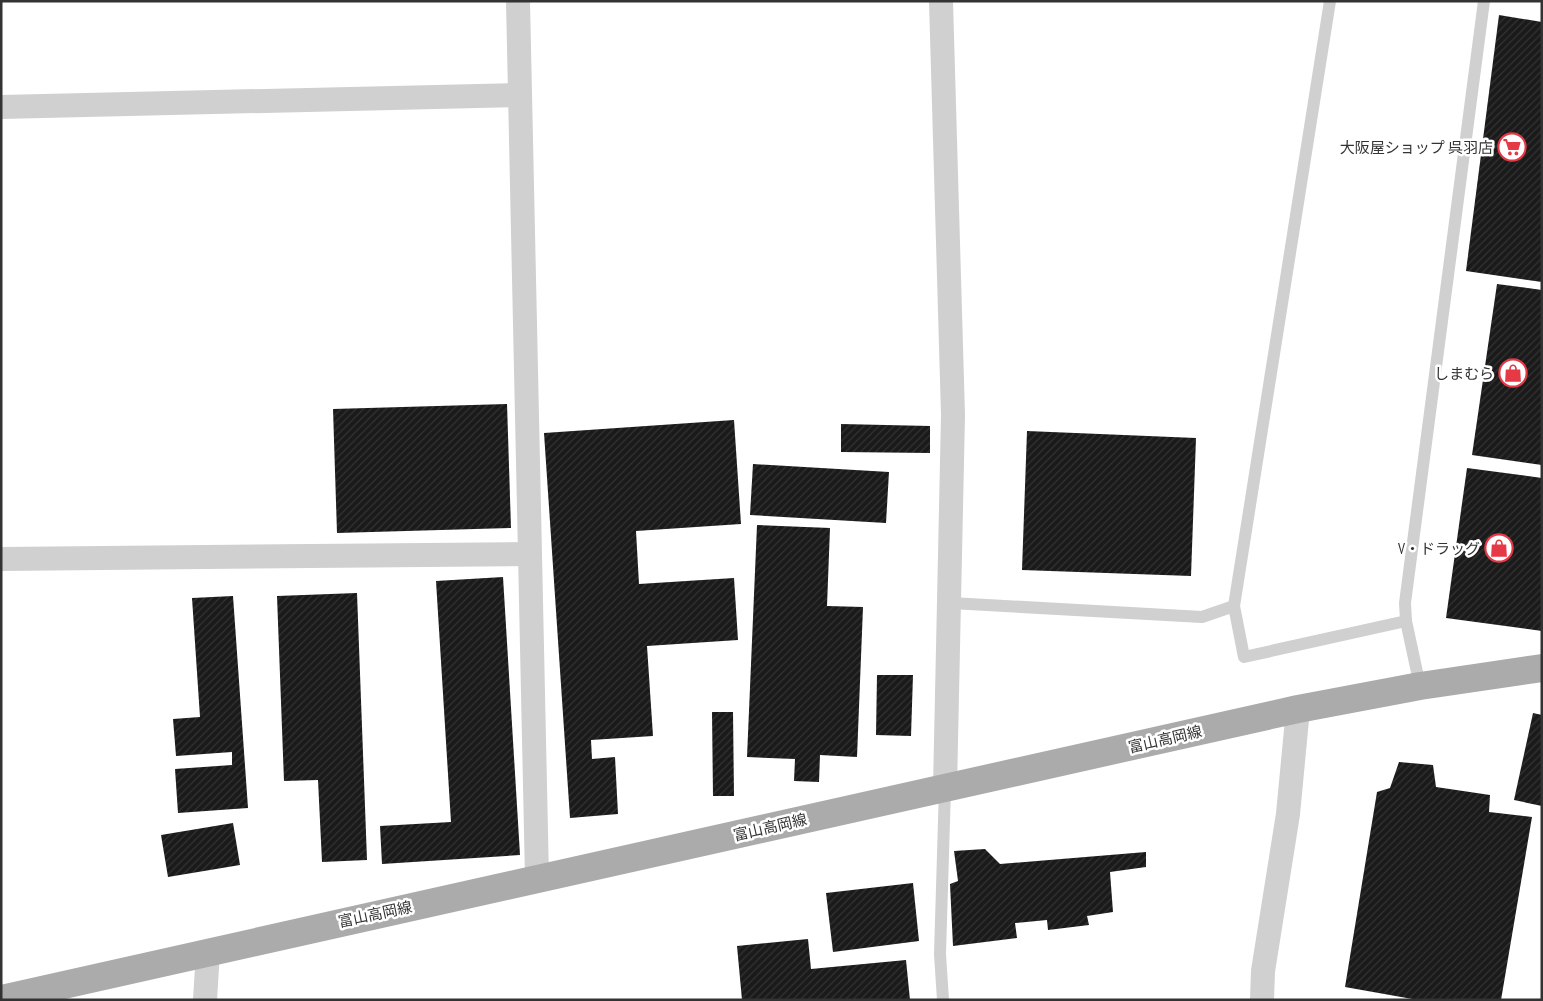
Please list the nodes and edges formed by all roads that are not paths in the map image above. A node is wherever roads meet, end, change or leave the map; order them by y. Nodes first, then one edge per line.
1 (518, 1) edge
2 (941, 1) edge
3 (1330, 1) edge
4 (1484, 1) edge
5 (520, 96) junction
6 (1, 107) edge
7 (530, 554) junction
8 (1, 559) edge
9 (951, 604) junction
10 (1234, 606) junction
11 (1406, 621) junction
12 (1542, 668) edge
13 (1420, 686) junction
14 (1298, 709) junction
15 (946, 788) junction
16 (537, 878) junction
17 (208, 951) junction
18 (1, 999) edge
19 (205, 1000) edge
20 (944, 1000) edge
21 (1262, 1000) edge

1 - 5 street
2 - 9 street
3 - 10 lane
4 - 11 lane
5 - 6 street
5 - 7 street
7 - 8 street
7 - 16 street
9 - 10 lane
9 - 15 street
10 - 11 lane
11 - 13 lane
12 - 13 main road, 富山高岡線
13 - 14 main road, 富山高岡線
14 - 15 main road, 富山高岡線
14 - 21 street
15 - 16 main road, 富山高岡線
15 - 20 lane
16 - 17 main road, 富山高岡線
17 - 18 main road, 富山高岡線
17 - 19 street

